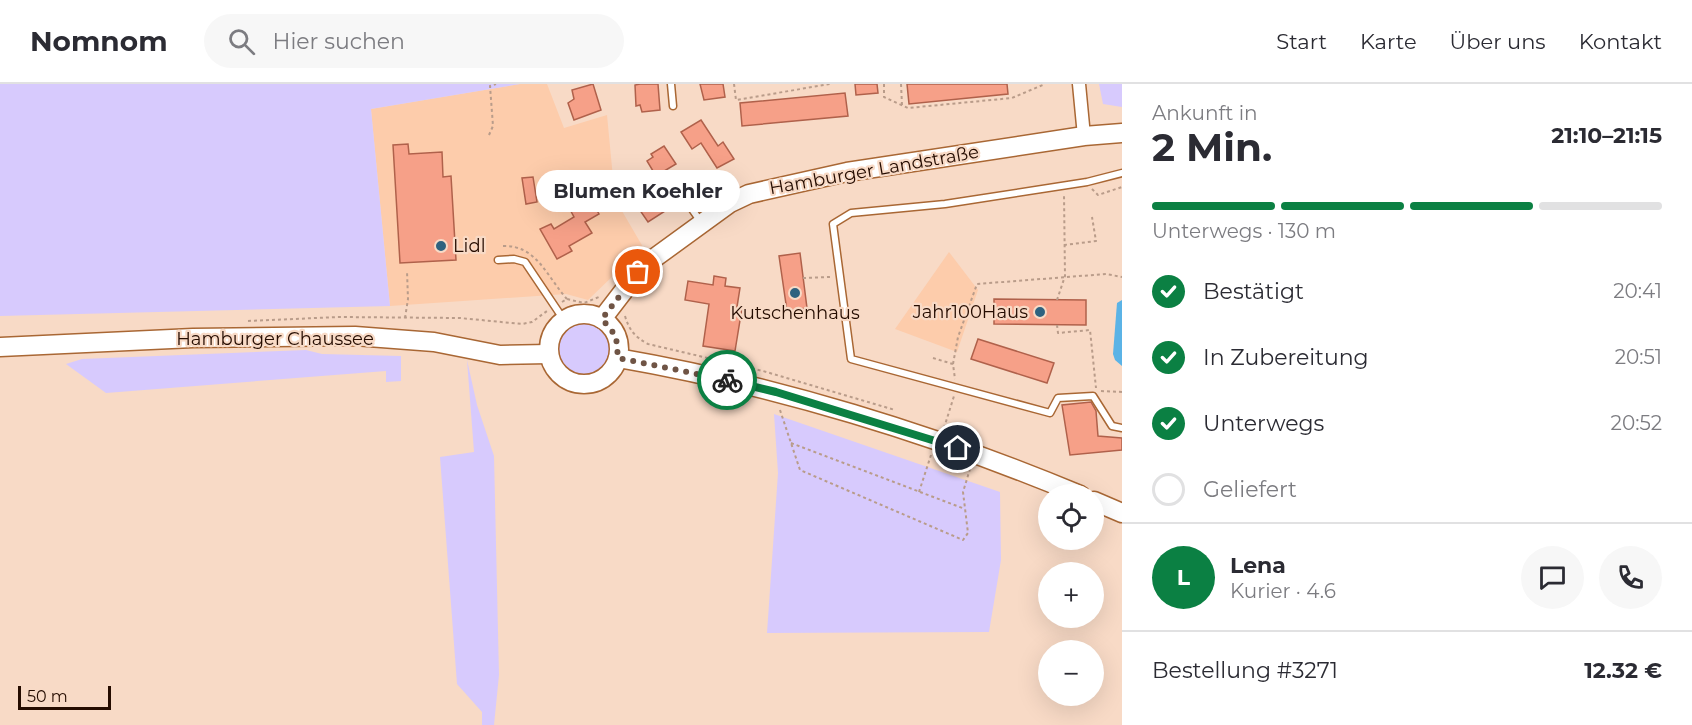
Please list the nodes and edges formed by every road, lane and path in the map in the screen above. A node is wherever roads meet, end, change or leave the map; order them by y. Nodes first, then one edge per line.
1 (496, 84) edge
2 (671, 84) edge
3 (734, 84) edge
4 (830, 84) edge
5 (885, 84) edge
6 (901, 84) edge
7 (1045, 84) edge
8 (1080, 84) edge
9 (673, 106) dead end
10 (902, 106) junction
11 (1122, 133) edge
12 (489, 135) dead end
13 (1084, 136) junction
14 (1122, 173) edge
15 (1087, 182) junction
16 (675, 186) dead end
17 (1064, 186) junction
18 (1122, 188) edge
19 (1092, 217) dead end
20 (702, 223) junction
21 (1064, 245) junction
22 (498, 260) dead end
23 (407, 271) dead end
24 (840, 276) junction
25 (1065, 276) junction
26 (1122, 277) edge
27 (803, 278) dead end
28 (603, 292) dead end
29 (1057, 300) dead end
30 (560, 313) junction
31 (405, 318) junction
32 (602, 319) junction
33 (239, 321) dead end
34 (1057, 325) dead end
35 (0, 347) edge
36 (549, 354) junction
37 (618, 358) junction
38 (953, 364) dead end
39 (776, 392) junction
40 (1122, 392) edge
41 (1122, 428) edge
42 (938, 442) junction
43 (791, 443) junction
44 (978, 455) junction
45 (1052, 484) edge
46 (919, 493) junction
47 (1104, 505) edge
48 (965, 509) junction
49 (1122, 513) edge

1 - 12 path
2 - 9 lane
3 - 4 path
5 - 10 path
6 - 10 path
7 - 10 path
8 - 13 street
11 - 13 main road, Hamburger Landstraße
13 - 20 main road, Hamburger Landstraße
14 - 15 lane
15 - 17 lane
15 - 18 path
16 - 20 lane
17 - 21 path
17 - 24 lane
19 - 21 path
20 - 32 main road, Hamburger Landstraße
21 - 25 path
22 - 30 lane
23 - 31 path
24 - 27 path
24 - 41 lane
25 - 26 path
25 - 29 path
25 - 38 path
28 - 30 path
30 - 31 path
30 - 32 main road
30 - 36 main road
31 - 33 path
32 - 37 main road
34 - 40 path
35 - 36 main road, Hamburger Chaussee
36 - 37 main road
37 - 39 main road
39 - 42 main road
39 - 43 path
42 - 44 main road
42 - 46 path
43 - 46 path
43 - 48 path
44 - 45 main road
44 - 48 path
46 - 48 path
47 - 49 main road

